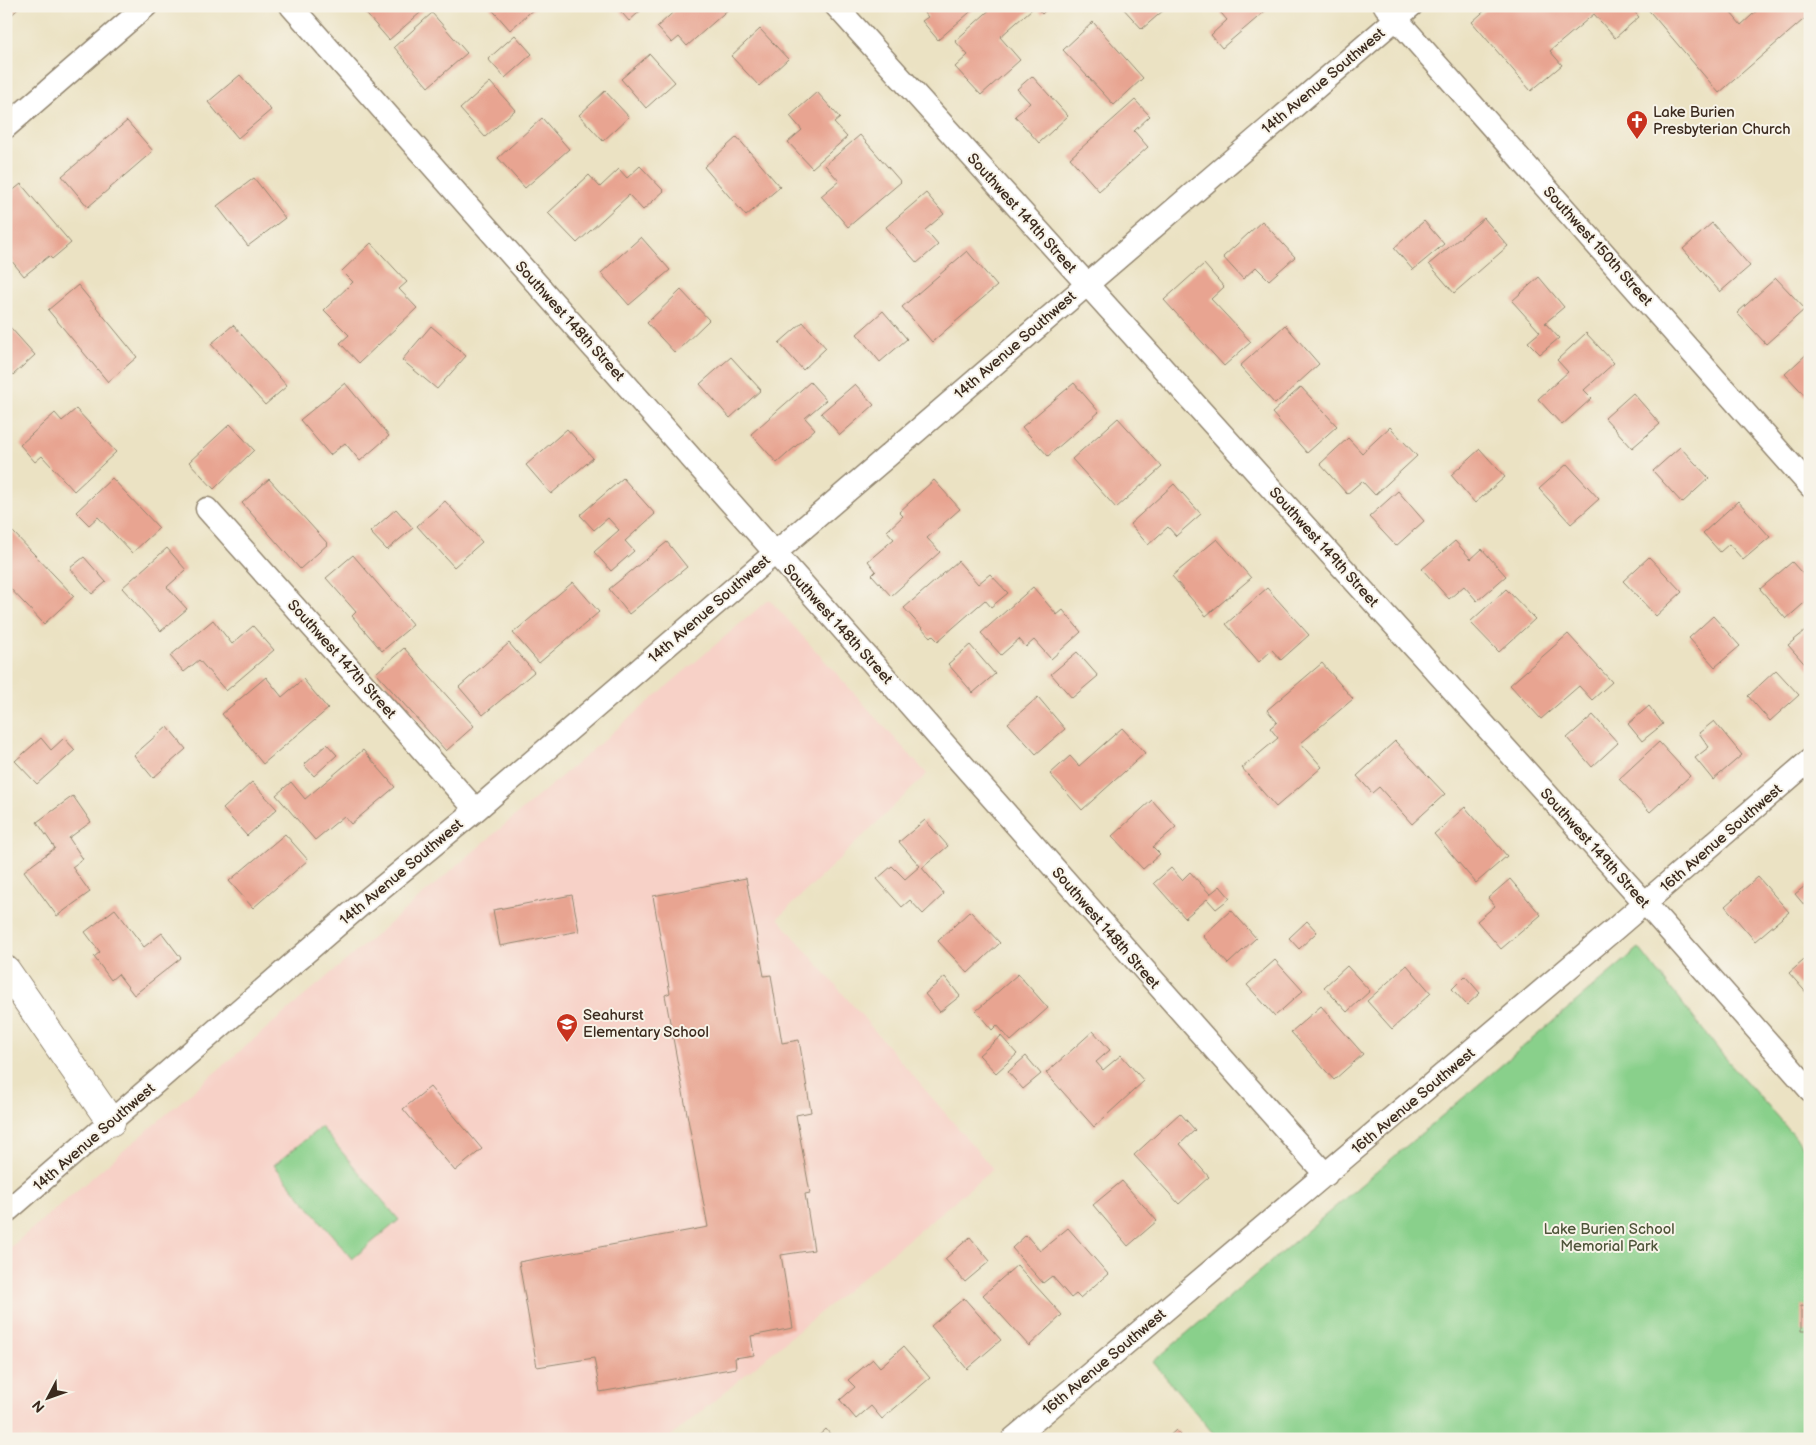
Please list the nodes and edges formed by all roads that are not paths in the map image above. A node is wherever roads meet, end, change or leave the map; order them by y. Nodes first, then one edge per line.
1 (146, 6) edge
2 (291, 6) edge
3 (836, 6) edge
4 (1398, 10) edge
5 (6, 127) edge
6 (1086, 284) junction
7 (1810, 486) edge
8 (207, 509) dead end
9 (775, 553) junction
10 (1810, 760) edge
11 (476, 810) junction
12 (1645, 903) junction
13 (6, 970) edge
14 (1810, 1090) edge
15 (111, 1122) junction
16 (1326, 1175) junction
17 (6, 1212) edge
18 (1013, 1439) edge

1 - 5 street
2 - 9 street, Southwest 148th Street
3 - 6 street, Southwest 149th Street
4 - 6 street, 14th Avenue Southwest
4 - 7 street, Southwest 150th Street
6 - 9 street, 14th Avenue Southwest
6 - 12 street, Southwest 149th Street
8 - 11 street, Southwest 147th Street
9 - 11 street, 14th Avenue Southwest
9 - 16 street, Southwest 148th Street
10 - 12 street, 16th Avenue Southwest
11 - 15 street, 14th Avenue Southwest
12 - 14 street, Southwest 149th Street
12 - 16 street, 16th Avenue Southwest
13 - 15 street
15 - 17 street, 14th Avenue Southwest
16 - 18 street, 16th Avenue Southwest

